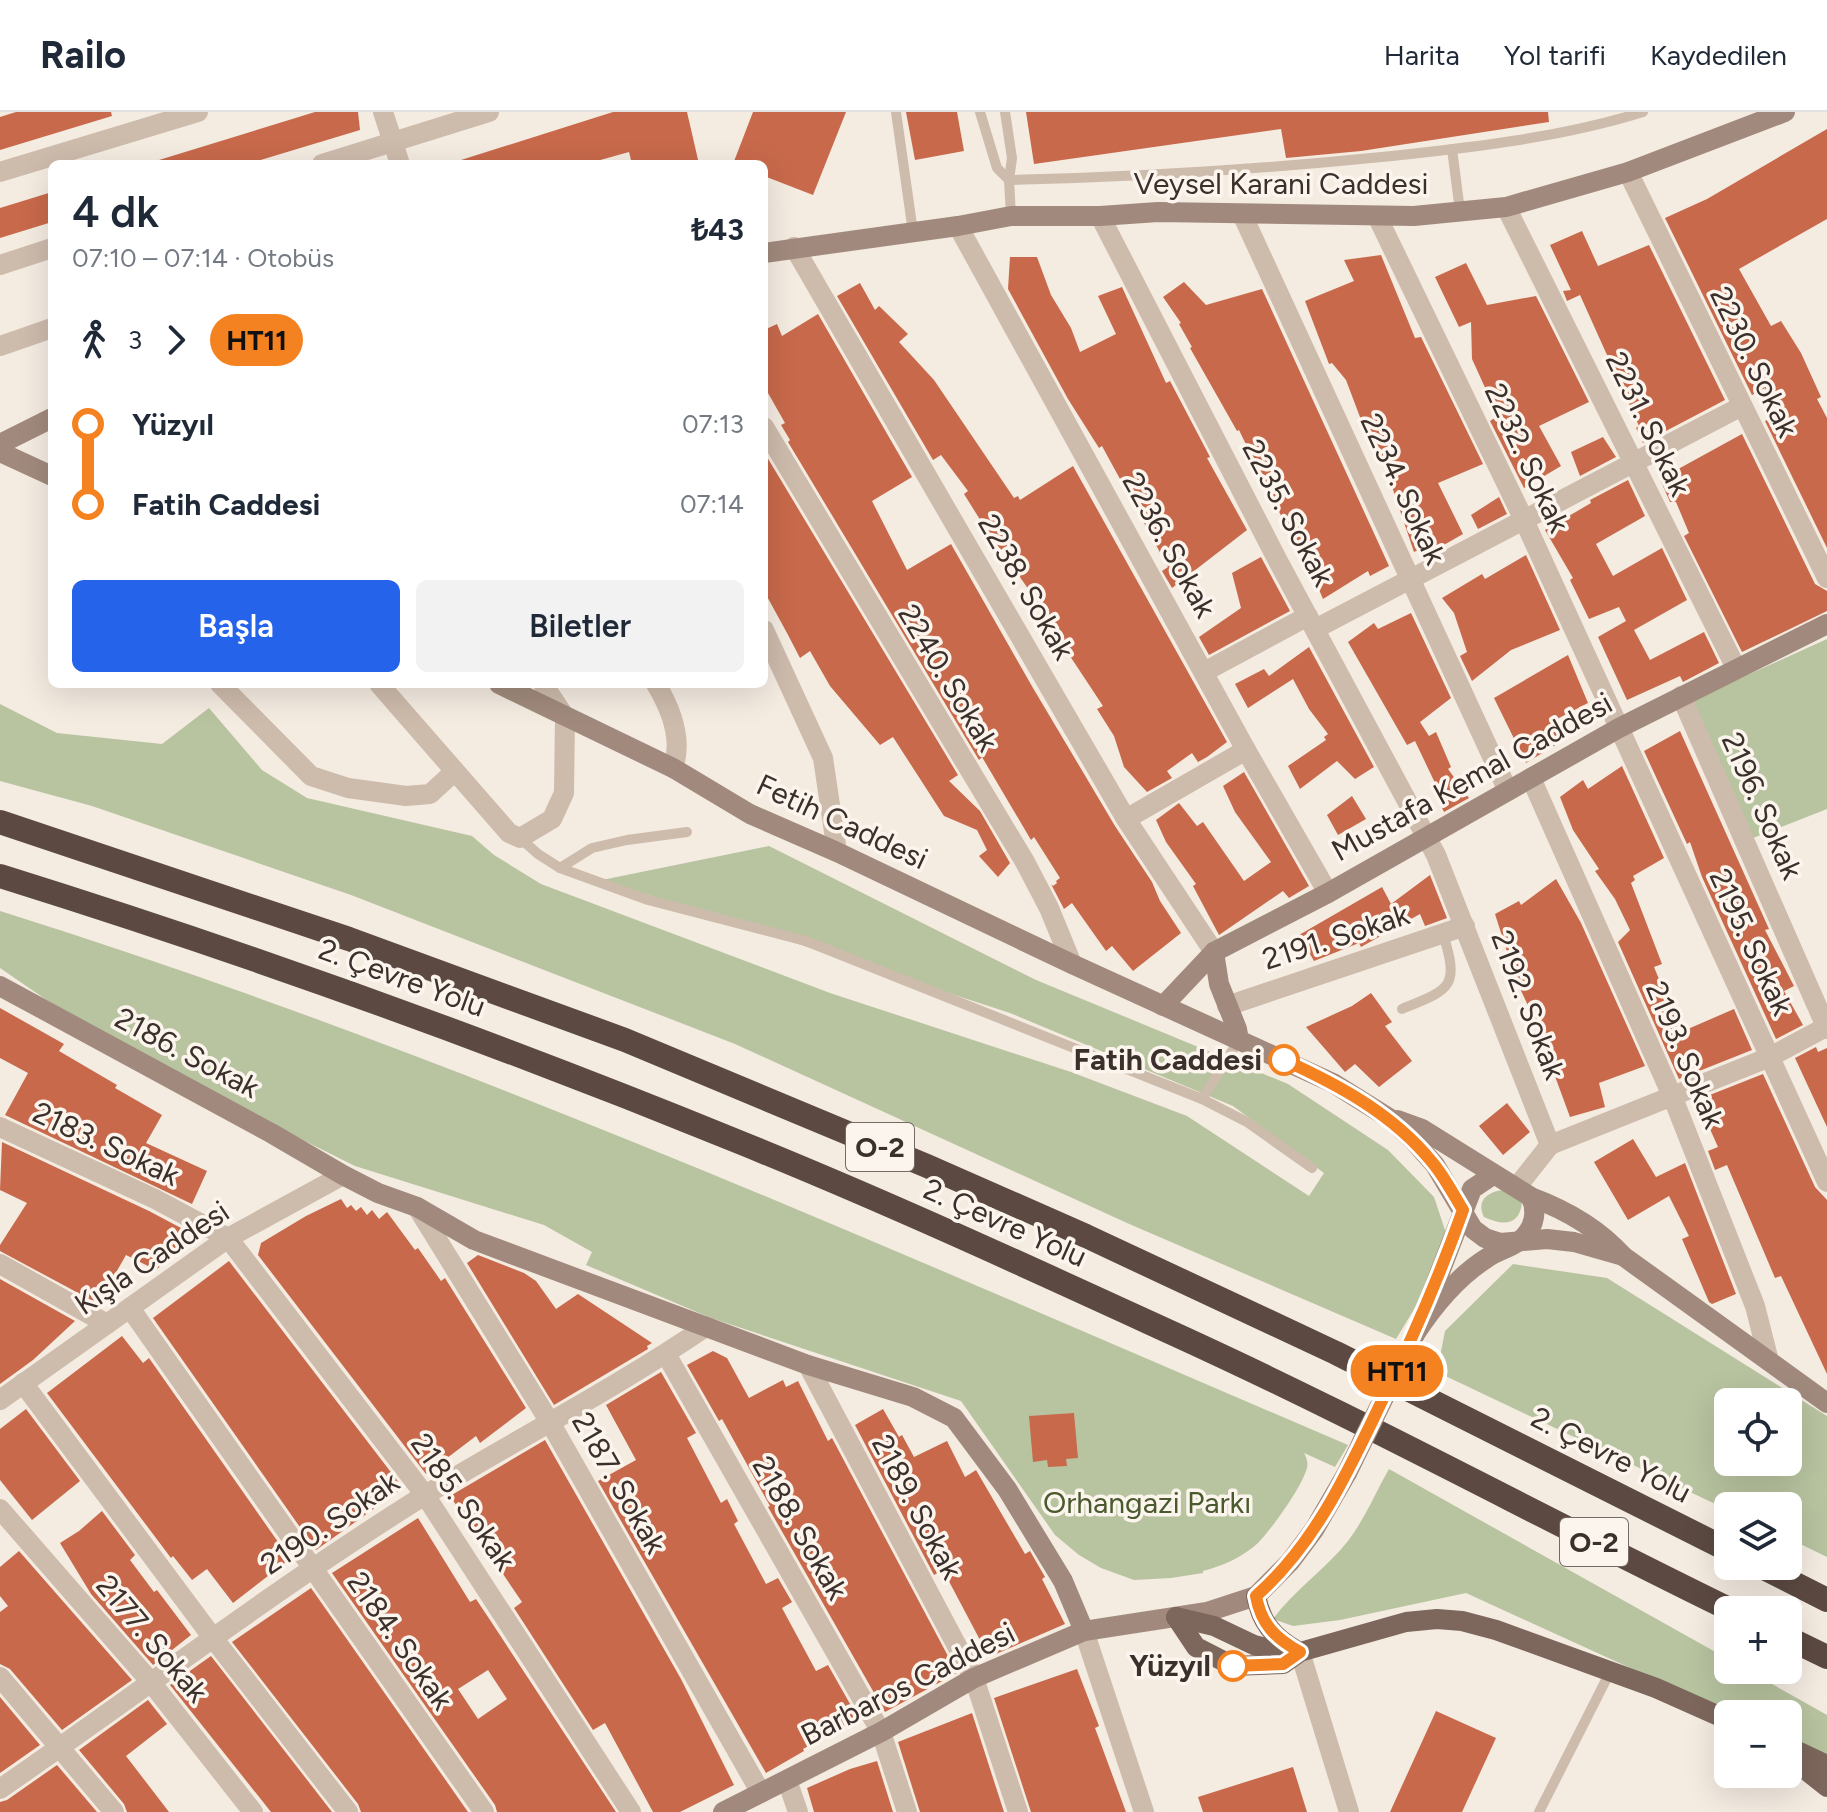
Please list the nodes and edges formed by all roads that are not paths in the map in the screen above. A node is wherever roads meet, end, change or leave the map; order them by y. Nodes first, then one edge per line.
1 (198, 112) edge
2 (383, 112) edge
3 (489, 112) edge
4 (896, 112) edge
5 (980, 112) edge
6 (1005, 112) edge
7 (1643, 112) edge
8 (1785, 112) edge
9 (393, 142) junction
10 (1452, 149) junction
11 (335, 160) edge
12 (399, 160) edge
13 (0, 172) edge
14 (1628, 172) junction
15 (1009, 180) junction
16 (1506, 207) junction
17 (1460, 211) junction
18 (1242, 214) junction
19 (1011, 216) junction
20 (1100, 216) junction
21 (1377, 216) junction
22 (958, 226) junction
23 (913, 232) junction
24 (794, 247) junction
25 (48, 249) edge
26 (768, 252) edge
27 (0, 265) edge
28 (48, 329) edge
29 (0, 346) edge
30 (1742, 406) junction
31 (48, 420) edge
32 (768, 434) edge
33 (1, 442) edge
34 (1634, 464) junction
35 (48, 473) edge
36 (1524, 520) junction
37 (1411, 577) junction
38 (1827, 578) edge
39 (1312, 623) junction
40 (1827, 624) edge
41 (768, 639) edge
42 (1736, 668) junction
43 (1204, 672) junction
44 (224, 688) edge
45 (382, 688) edge
46 (507, 688) edge
47 (546, 688) edge
48 (658, 688) edge
49 (1681, 696) junction
50 (565, 717) junction
51 (1619, 728) junction
52 (1246, 750) junction
53 (673, 768) junction
54 (454, 772) junction
55 (1531, 778) junction
56 (1508, 791) junction
57 (1126, 819) junction
58 (0, 822) edge
59 (687, 832) dead end
60 (1426, 837) junction
61 (520, 838) junction
62 (837, 852) junction
63 (560, 868) junction
64 (0, 876) edge
65 (1328, 893) junction
66 (1465, 926) junction
67 (1443, 934) junction
68 (1214, 952) junction
69 (1072, 964) junction
70 (0, 986) edge
71 (1163, 1006) junction
72 (1227, 1006) junction
73 (1402, 1009) dead end
74 (1826, 1028) edge
75 (1239, 1040) junction
76 (1770, 1057) junction
77 (1673, 1098) junction
78 (1202, 1099) junction
79 (1389, 1118) junction
80 (0, 1127) edge
81 (1550, 1145) junction
82 (1312, 1168) dead end
83 (343, 1175) junction
84 (1493, 1175) junction
85 (1827, 1182) edge
86 (1524, 1193) junction
87 (417, 1207) junction
88 (1463, 1210) junction
89 (228, 1238) junction
90 (1519, 1242) junction
91 (1623, 1256) junction
92 (0, 1264) edge
93 (130, 1308) junction
94 (107, 1324) junction
95 (707, 1326) junction
96 (1415, 1334) junction
97 (666, 1354) junction
98 (1769, 1361) junction
99 (808, 1365) junction
100 (23, 1383) junction
101 (0, 1400) edge
102 (1827, 1403) edge
103 (551, 1424) junction
104 (425, 1495) junction
105 (0, 1509) edge
106 (1714, 1543) edge
107 (313, 1569) junction
108 (1788, 1580) edge
109 (1256, 1596) junction
110 (1827, 1600) edge
111 (1714, 1601) edge
112 (1176, 1617) junction
113 (1084, 1631) junction
114 (213, 1638) junction
115 (1802, 1645) edge
116 (1300, 1652) junction
117 (1827, 1657) edge
118 (1610, 1672) junction
119 (0, 1677) edge
120 (974, 1678) junction
121 (150, 1681) junction
122 (1714, 1714) edge
123 (881, 1732) junction
124 (60, 1748) junction
125 (1802, 1753) edge
126 (1827, 1765) edge
127 (1802, 1767) edge
128 (787, 1780) junction
129 (1827, 1787) edge
130 (0, 1789) edge
131 (761, 1793) junction
132 (114, 1812) edge
133 (253, 1812) edge
134 (348, 1812) edge
135 (484, 1812) edge
136 (631, 1812) edge
137 (723, 1812) edge
138 (798, 1812) edge
139 (907, 1812) edge
140 (1018, 1812) edge
141 (1144, 1812) edge
142 (1349, 1812) edge
143 (1539, 1812) edge

1 - 13 street
2 - 9 street
3 - 9 street
4 - 23 lane
5 - 15 lane
6 - 15 lane
7 - 10 lane
8 - 14 main road, Veysel Karani Caddesi
9 - 11 street
9 - 12 street
10 - 15 lane
10 - 17 lane
14 - 16 main road, Veysel Karani Caddesi
14 - 30 street, 2230. Sokak
15 - 19 lane
16 - 17 main road, Veysel Karani Caddesi
16 - 34 street, 2231. Sokak
17 - 21 main road, Veysel Karani Caddesi
18 - 20 main road, Veysel Karani Caddesi
18 - 21 main road, Veysel Karani Caddesi
18 - 37 street, 2234. Sokak
19 - 20 main road, Veysel Karani Caddesi
19 - 22 main road, Veysel Karani Caddesi
20 - 39 street, 2235. Sokak
21 - 36 street, 2232. Sokak
22 - 23 main road, Veysel Karani Caddesi
22 - 43 street, 2236. Sokak
23 - 24 main road, Veysel Karani Caddesi
24 - 26 main road, Veysel Karani Caddesi
24 - 57 street, 2238. Sokak
25 - 27 street
28 - 29 street
30 - 34 street
30 - 38 street, 2230. Sokak
31 - 33 main road
32 - 69 street, 2240. Sokak
33 - 35 main road
34 - 36 street
34 - 42 street, 2231. Sokak
36 - 37 street
36 - 51 street, 2232. Sokak
37 - 39 street
37 - 56 street, 2234. Sokak
39 - 43 street
39 - 60 street, 2235. Sokak
40 - 42 main road, Mustafa Kemal Caddesi
41 - 62 street
42 - 49 main road, Mustafa Kemal Caddesi
43 - 52 street, 2236. Sokak
44 - 54 street
45 - 54 street
46 - 50 main road, Fetih Caddesi
47 - 50 street
48 - 53 street
49 - 51 main road, Mustafa Kemal Caddesi
49 - 74 street, 2196. Sokak
50 - 53 main road, Fetih Caddesi
50 - 61 street
51 - 55 main road, Mustafa Kemal Caddesi
51 - 76 street, 2195. Sokak
52 - 57 street
52 - 65 street, 2236. Sokak
53 - 62 main road, Fetih Caddesi
54 - 61 street
55 - 56 main road, Mustafa Kemal Caddesi
55 - 77 street, 2193. Sokak
56 - 60 main road, Mustafa Kemal Caddesi
57 - 68 street, 2238. Sokak
58 - 106 highway, 2. Çevre Yolu / O-2
59 - 63 lane
60 - 65 main road, Mustafa Kemal Caddesi
60 - 66 street, 2192. Sokak
61 - 63 lane
62 - 69 main road, Fetih Caddesi
63 - 78 lane
64 - 111 highway, 2. Çevre Yolu / O-2
65 - 68 main road, Mustafa Kemal Caddesi
66 - 67 street, 2191. Sokak
66 - 81 street, 2192. Sokak
67 - 72 street, 2191. Sokak
67 - 73 lane
68 - 71 main road, Mustafa Kemal Caddesi
68 - 72 main road
69 - 71 main road, Fetih Caddesi
70 - 83 main road, 2186. Sokak
71 - 75 main road, Fetih Caddesi
72 - 75 main road
74 - 76 street
75 - 78 lane
75 - 79 main road, Fetih Caddesi
76 - 77 street
76 - 85 street, 2195. Sokak
77 - 81 street
77 - 98 street, 2193. Sokak
78 - 82 lane
79 - 84 main road
79 - 88 main road
80 - 89 street, 2183. Sokak
81 - 86 street
83 - 87 main road, 2186. Sokak
83 - 89 street, Kışla Caddesi
84 - 86 main road
84 - 88 main road
86 - 90 main road
86 - 91 main road
87 - 95 main road, 2186. Sokak
87 - 103 street, 2187. Sokak
88 - 90 main road
88 - 96 main road
89 - 93 street, Kışla Caddesi
89 - 104 street, 2185. Sokak
90 - 91 main road
90 - 96 main road
91 - 98 main road
92 - 94 street
93 - 94 street, Kışla Caddesi
93 - 107 street, 2184. Sokak
94 - 100 street, Kışla Caddesi
95 - 97 street, 2190. Sokak
95 - 99 main road, 2186. Sokak
96 - 109 main road, Barbaros Caddesi, bridge
97 - 103 street, 2190. Sokak
97 - 123 street, 2188. Sokak
98 - 102 main road
99 - 113 main road, 2186. Sokak
99 - 120 street, 2189. Sokak
100 - 101 street, Kışla Caddesi
100 - 114 street
103 - 104 street, 2190. Sokak
103 - 131 street, 2187. Sokak
104 - 107 street, 2190. Sokak
104 - 136 street, 2185. Sokak
105 - 121 street, 2177. Sokak
107 - 114 street, 2190. Sokak
107 - 135 street, 2184. Sokak
108 - 110 highway
109 - 112 main road, Barbaros Caddesi
109 - 116 main road
112 - 113 main road, Barbaros Caddesi
112 - 116 main road
112 - 116 main road
113 - 120 main road, Barbaros Caddesi
113 - 141 street
114 - 121 street, 2190. Sokak
114 - 134 street
115 - 117 highway
116 - 118 main road
116 - 142 street
118 - 122 main road
118 - 143 lane
119 - 124 street
120 - 123 main road, Barbaros Caddesi
120 - 140 street, 2189. Sokak
121 - 124 street, 2190. Sokak
121 - 133 street, 2177. Sokak
123 - 128 main road, Barbaros Caddesi
123 - 139 street, 2188. Sokak
124 - 130 street, 2190. Sokak
124 - 132 street
125 - 126 main road
127 - 129 main road
128 - 131 main road, Barbaros Caddesi
128 - 138 street
131 - 137 main road, Barbaros Caddesi

